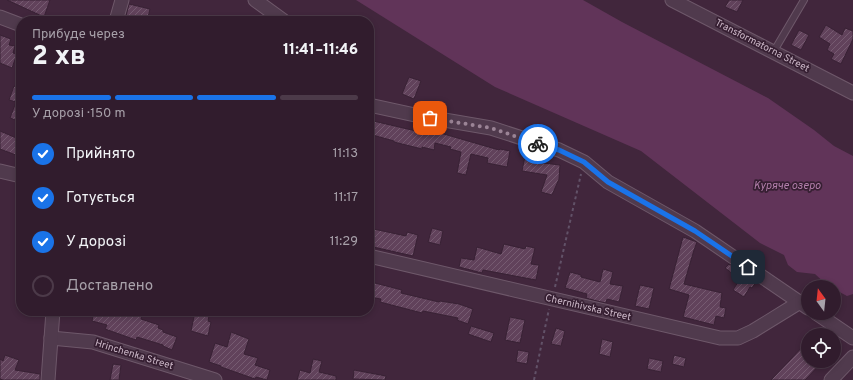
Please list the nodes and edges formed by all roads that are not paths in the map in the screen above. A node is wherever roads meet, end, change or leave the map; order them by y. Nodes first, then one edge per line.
1 (122, 0) edge
2 (255, 0) edge
3 (672, 0) edge
4 (804, 0) edge
5 (117, 16) edge
6 (277, 16) edge
7 (0, 17) edge
8 (16, 23) edge
9 (774, 51) junction
10 (853, 93) edge
11 (374, 105) edge
12 (0, 171) edge
13 (16, 175) edge
14 (374, 257) edge
15 (801, 303) edge
16 (801, 307) edge
17 (53, 316) edge
18 (826, 320) edge
19 (51, 338) junction
20 (853, 338) edge
21 (853, 357) edge
22 (48, 380) edge
23 (215, 380) edge
24 (831, 380) edge

1 - 5 street
2 - 6 street
3 - 9 street, Transformatorna Street
4 - 9 lane
7 - 8 street
9 - 10 street, Transformatorna Street
11 - 15 street
12 - 13 street
14 - 16 street, Chernihivska Street
17 - 19 street
18 - 20 street
19 - 22 street
19 - 23 street, Hrinchenka Street
21 - 24 street

